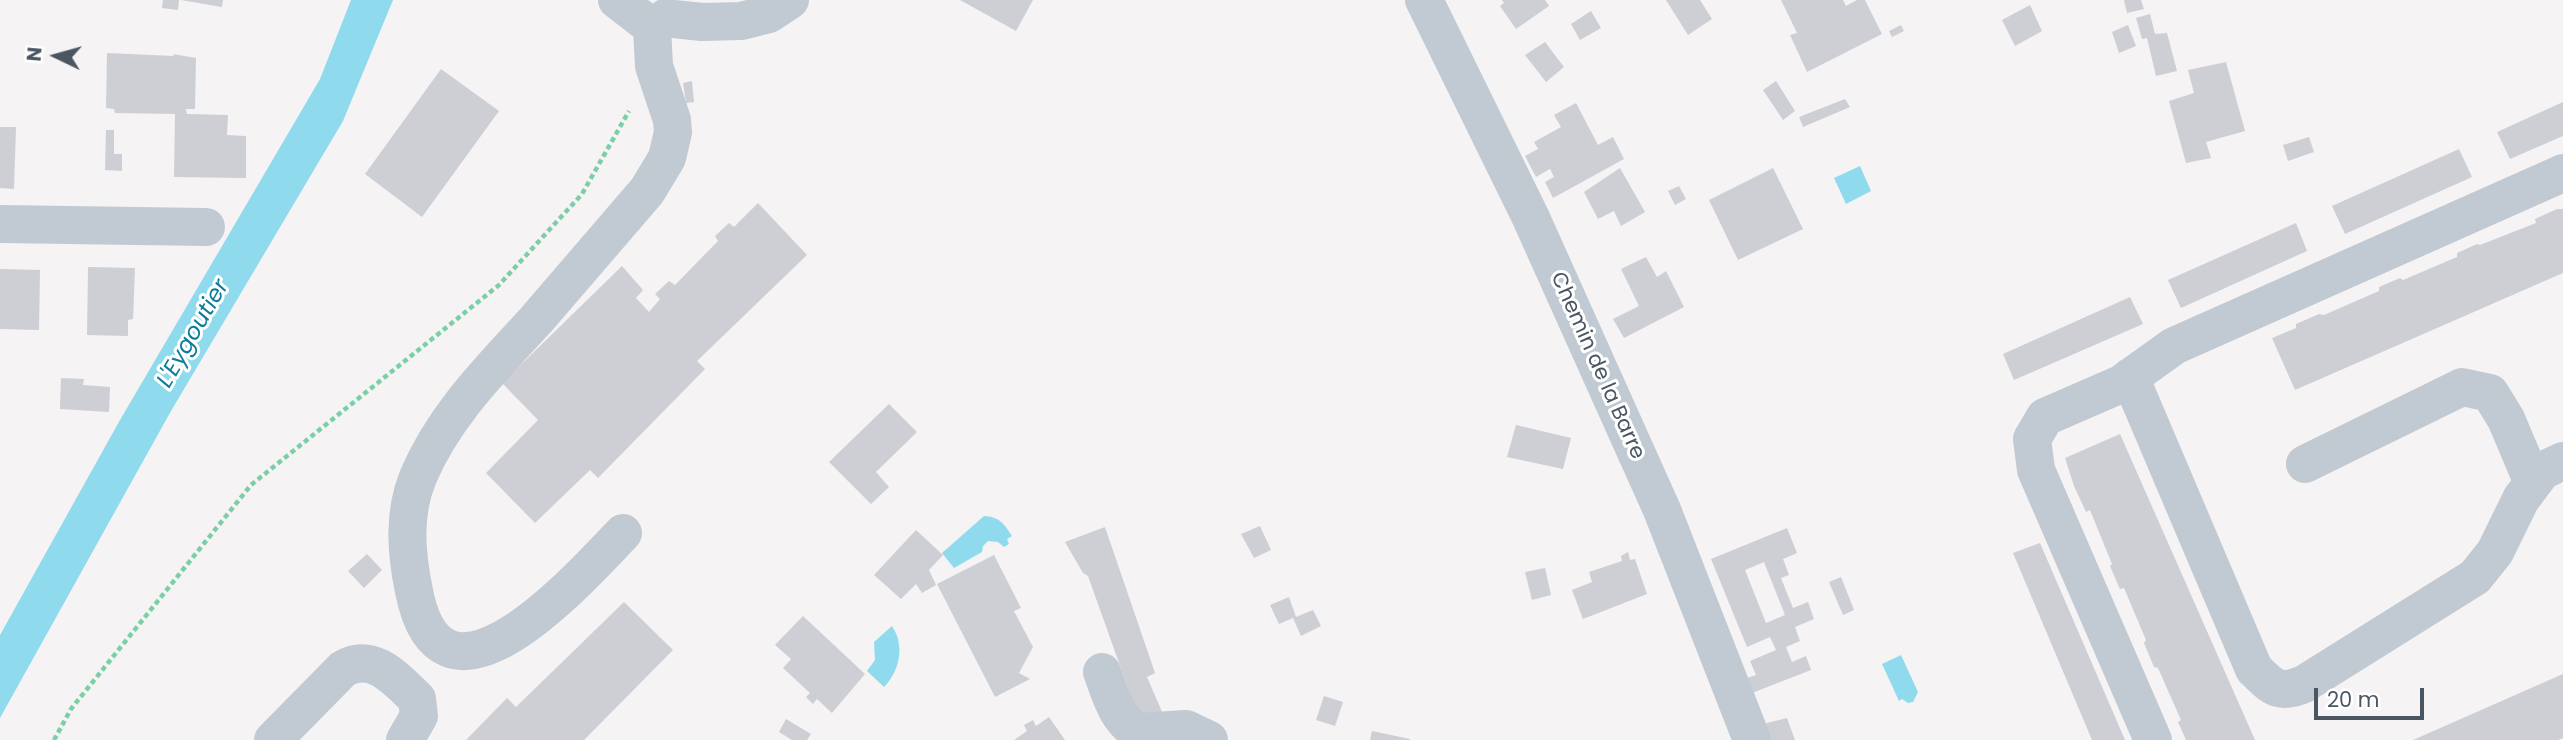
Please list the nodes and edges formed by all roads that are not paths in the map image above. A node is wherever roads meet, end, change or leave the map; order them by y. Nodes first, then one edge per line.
1 (617, 0) edge
2 (790, 0) edge
3 (1424, 0) edge
4 (652, 27) junction
5 (2563, 173) edge
6 (0, 224) edge
7 (206, 226) dead end
8 (2130, 377) junction
9 (2563, 461) edge
10 (2305, 464) dead end
11 (2533, 483) junction
12 (623, 533) dead end
13 (451, 649) junction
14 (1102, 672) dead end
15 (412, 695) junction
16 (273, 740) edge
17 (405, 740) edge
18 (1209, 740) edge
19 (1752, 740) edge
20 (2153, 740) edge

1 - 4 street
2 - 4 street
3 - 19 street, Chemin de la Barre
4 - 13 street
5 - 8 street
6 - 7 street
8 - 11 street
8 - 20 street
9 - 11 street
10 - 11 street
12 - 13 street
13 - 15 street
14 - 18 street
15 - 16 street
15 - 17 street

